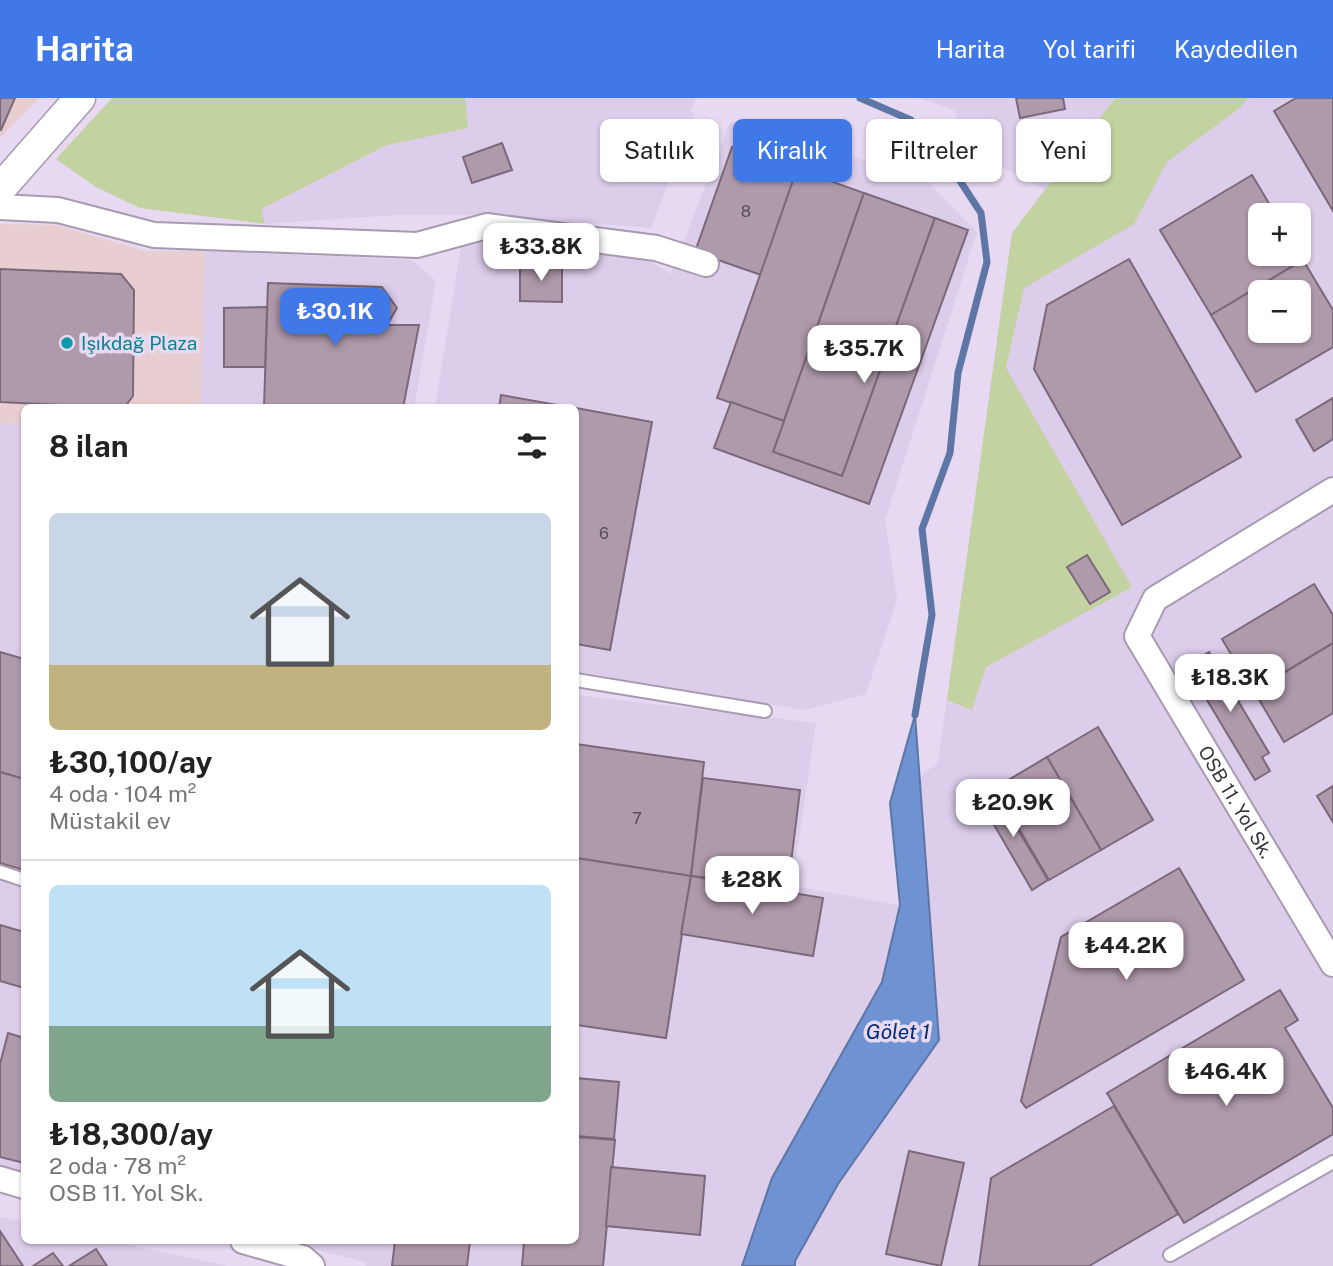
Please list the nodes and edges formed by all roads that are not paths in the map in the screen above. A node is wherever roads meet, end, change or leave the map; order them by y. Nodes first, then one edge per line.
1 (80, 98) edge
2 (0, 189) edge
3 (0, 207) edge
4 (706, 264) dead end
5 (1333, 490) edge
6 (579, 680) edge
7 (765, 711) dead end
8 (0, 872) edge
9 (21, 879) edge
10 (1333, 964) edge
11 (1333, 1162) edge
12 (0, 1179) edge
13 (21, 1185) edge
14 (254, 1244) edge
15 (1170, 1255) dead end
16 (312, 1266) edge

1 - 2 street
3 - 4 street
5 - 10 street, OSB 11. Yol Sk.
6 - 7 lane
8 - 9 lane
11 - 15 lane
12 - 13 street
14 - 16 street

